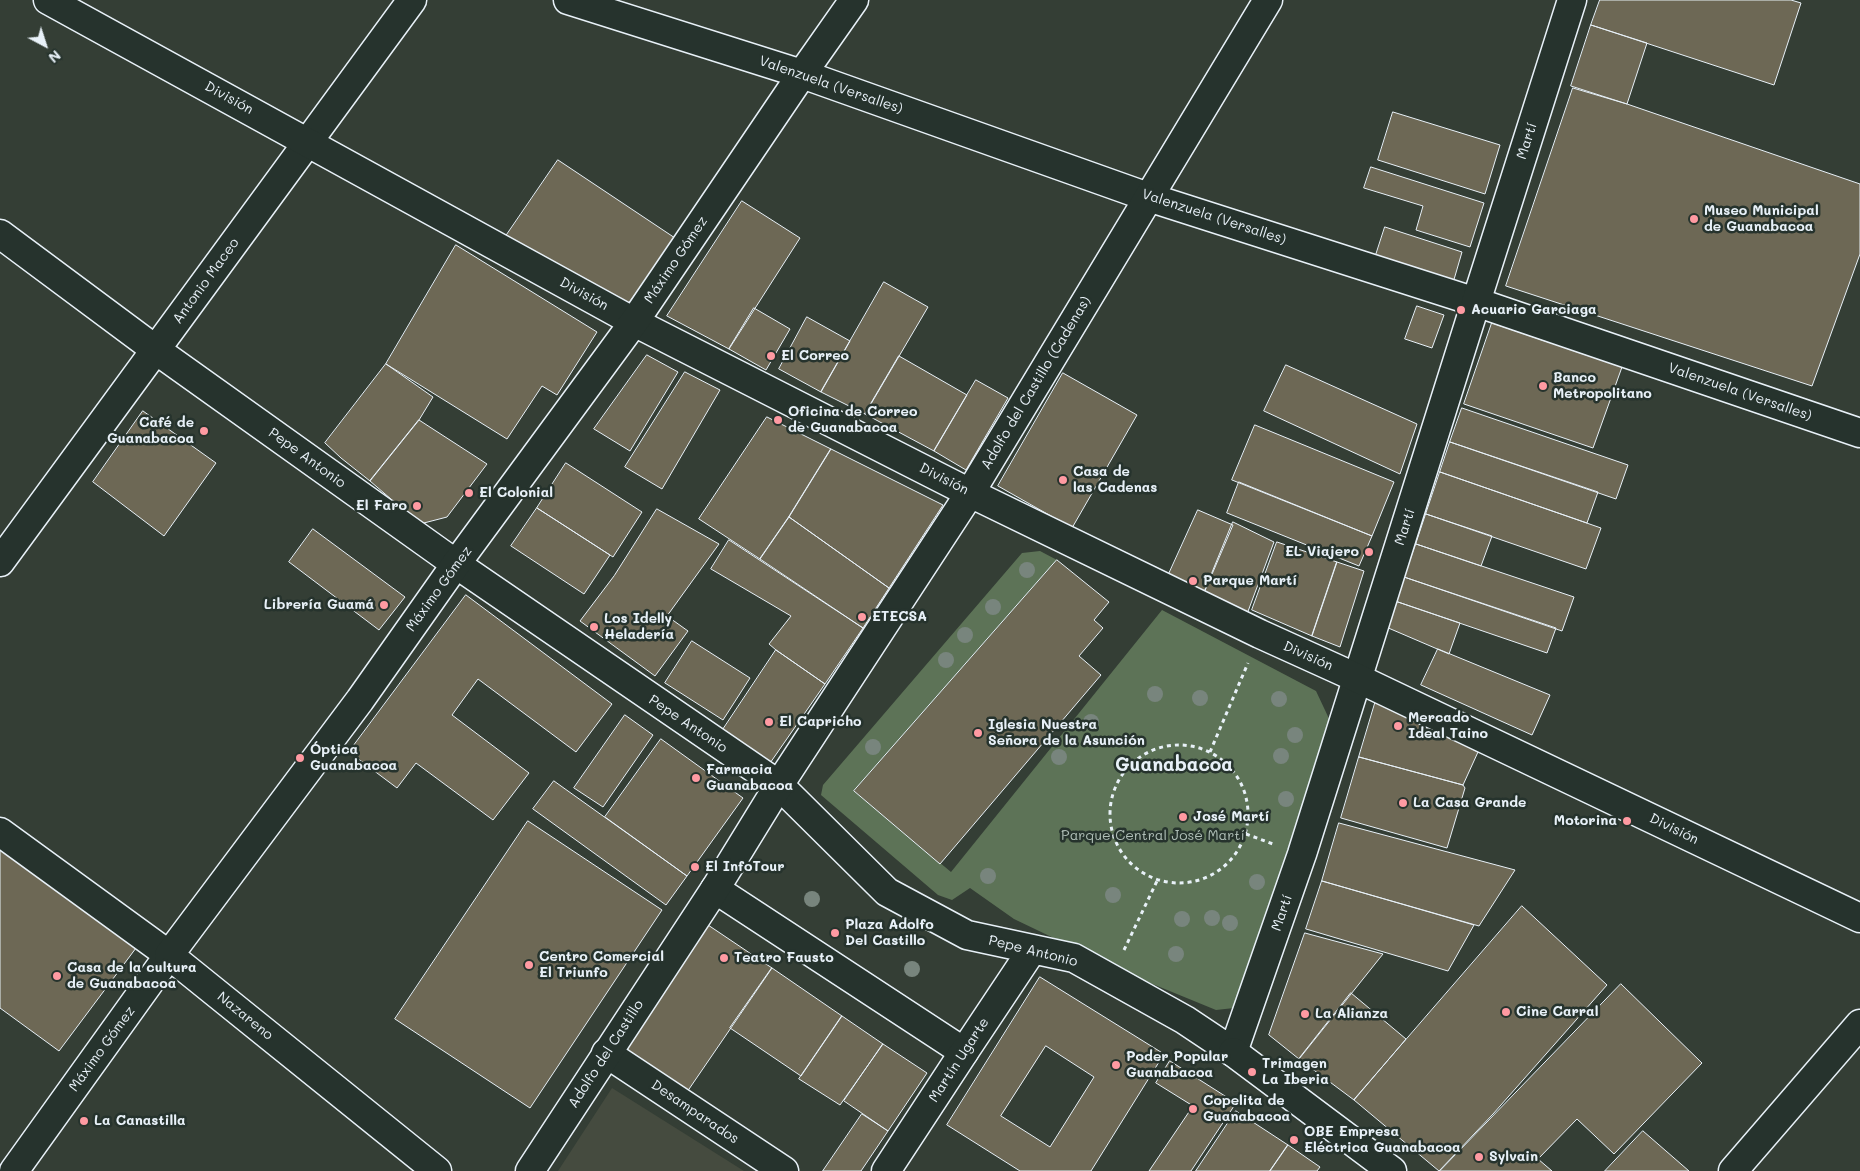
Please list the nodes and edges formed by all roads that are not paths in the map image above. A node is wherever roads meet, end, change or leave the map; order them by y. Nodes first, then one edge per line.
1 (48, 0) edge
2 (412, 0) edge
3 (568, 0) edge
4 (854, 0) edge
5 (1268, 0) edge
6 (1572, 0) edge
7 (802, 74) junction
8 (308, 142) junction
9 (1148, 197) junction
10 (0, 234) edge
11 (1476, 302) junction
12 (634, 322) junction
13 (156, 350) junction
14 (1860, 433) edge
15 (970, 493) junction
16 (0, 562) edge
17 (456, 564) junction
18 (1357, 678) junction
19 (779, 785) junction
20 (0, 832) edge
21 (715, 889) junction
22 (1860, 918) edge
23 (1032, 950) junction
24 (170, 955) junction
25 (1860, 1024) edge
26 (964, 1052) junction
27 (1233, 1052) junction
28 (606, 1053) junction
29 (14, 1171) edge
30 (436, 1171) edge
31 (530, 1171) edge
32 (784, 1171) edge
33 (886, 1171) edge
34 (1392, 1171) edge
35 (1733, 1171) edge

1 - 8 street, División
2 - 8 street, Antonio Maceo
3 - 7 street, Valenzuela (Versalles)
4 - 7 street, Máximo Gómez
5 - 9 street, Adolfo del Castillo (Cadenas)
6 - 11 street, Martí
7 - 9 street, Valenzuela (Versalles)
7 - 12 street, Máximo Gómez
8 - 12 street, División
8 - 13 street, Antonio Maceo
9 - 11 street, Valenzuela (Versalles)
9 - 15 street, Adolfo del Castillo (Cadenas)
10 - 13 street, Pepe Antonio
11 - 14 street, Valenzuela (Versalles)
11 - 18 street, Martí
12 - 15 street, División
12 - 17 street, Máximo Gómez
13 - 16 street, Antonio Maceo
13 - 17 street, Pepe Antonio
15 - 18 street, División
15 - 19 street, Adolfo del Castillo (Cadenas)
17 - 19 street, Pepe Antonio
17 - 24 street, Máximo Gómez
18 - 22 street, División
18 - 27 street, Martí
19 - 21 street, Adolfo del Castillo
19 - 23 street, Pepe Antonio
20 - 24 street, Nazareno
21 - 26 street
21 - 28 street, Adolfo del Castillo
23 - 26 street, Martín Ugarte
23 - 27 street, Pepe Antonio
24 - 29 street, Máximo Gómez
24 - 30 street, Nazareno
25 - 35 street
26 - 33 street, Martín Ugarte
27 - 34 street, Pepe Antonio
28 - 31 street, Adolfo del Castillo
28 - 32 street, Desamparados

